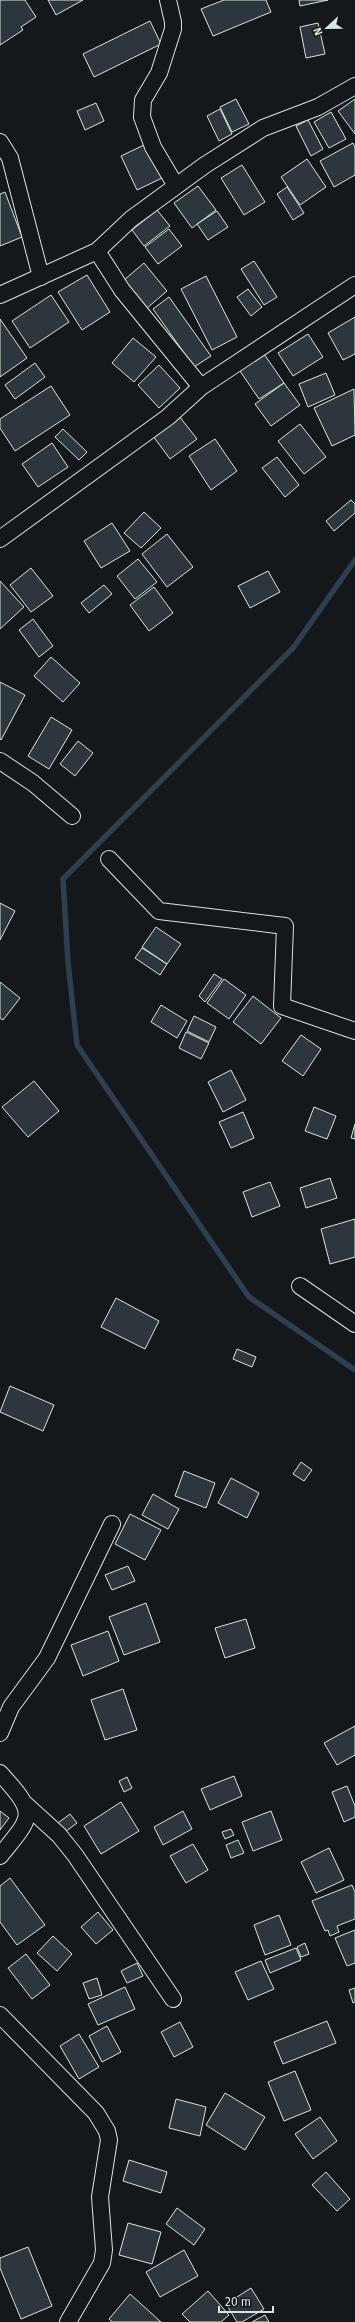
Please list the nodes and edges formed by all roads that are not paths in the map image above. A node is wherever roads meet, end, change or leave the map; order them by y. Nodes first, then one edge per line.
1 (168, 0) edge
2 (355, 86) edge
3 (0, 142) edge
4 (176, 186) junction
5 (97, 251) junction
6 (41, 276) junction
7 (355, 285) edge
8 (0, 295) edge
9 (201, 387) junction
10 (0, 539) edge
11 (0, 761) edge
12 (72, 816) dead end
13 (109, 859) dead end
14 (355, 1032) edge
15 (300, 1286) dead end
16 (355, 1324) edge
17 (112, 1524) dead end
18 (0, 1733) edge
19 (0, 1773) edge
20 (25, 1804) junction
21 (0, 1856) edge
22 (172, 1999) dead end
23 (0, 2015) edge
24 (68, 2322) edge

1 - 4 street
2 - 4 street
3 - 6 street
4 - 5 street
5 - 6 street
5 - 9 street
6 - 8 street
7 - 9 street
9 - 10 street
11 - 12 street
13 - 14 street
15 - 16 street
17 - 18 street
19 - 20 street
20 - 21 street
20 - 22 street
23 - 24 street

